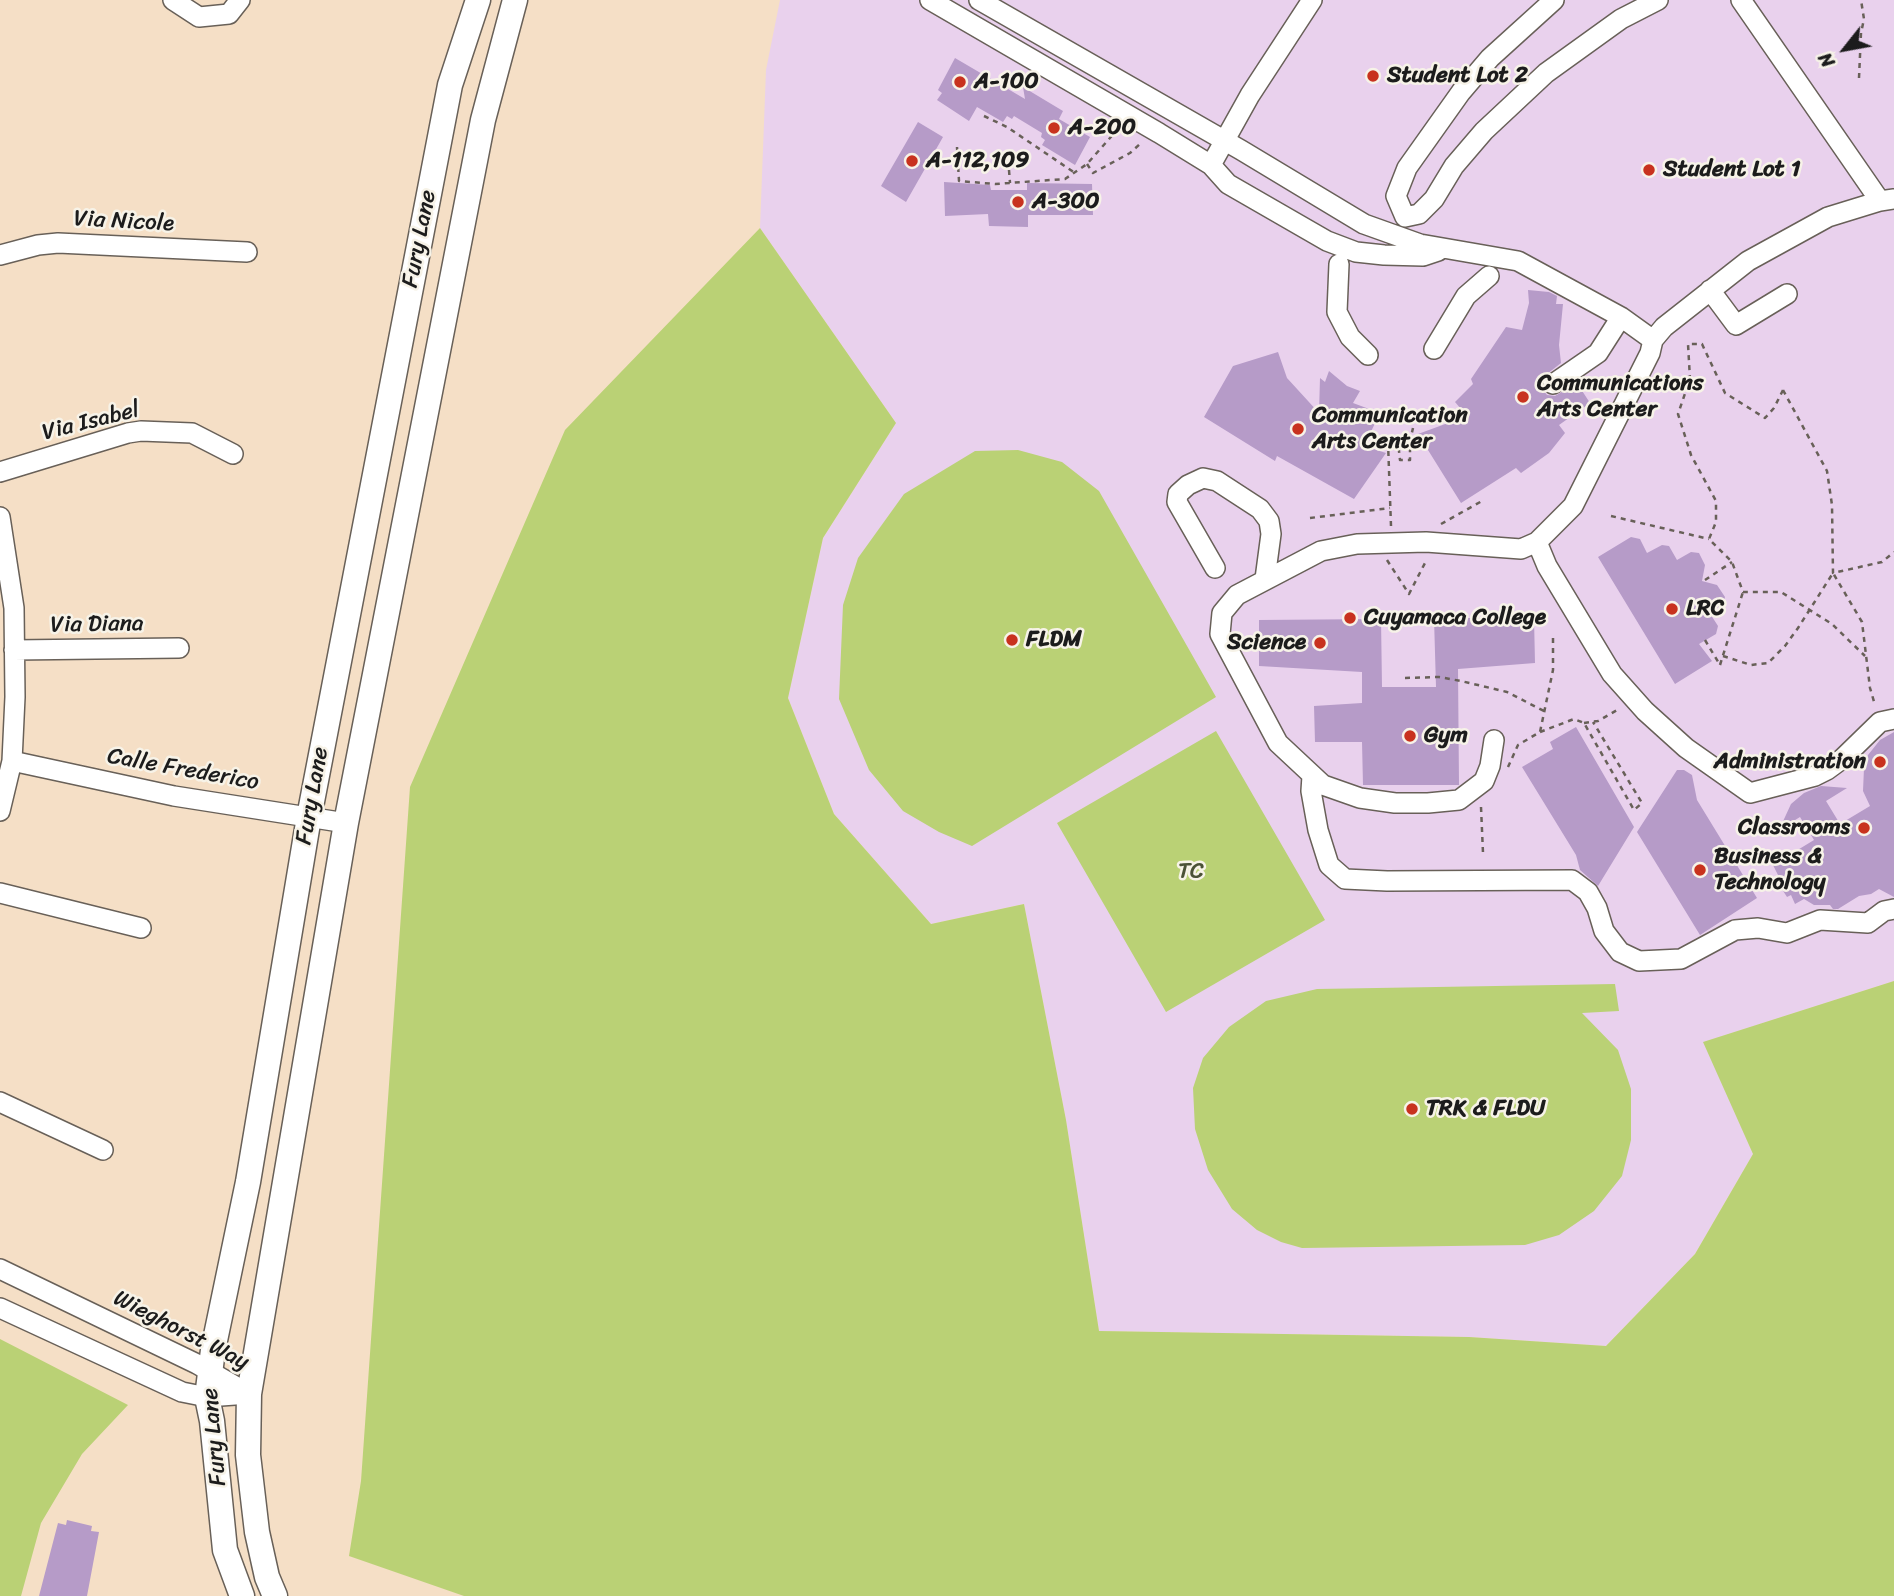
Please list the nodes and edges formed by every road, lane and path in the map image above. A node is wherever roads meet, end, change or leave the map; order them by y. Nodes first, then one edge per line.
1 (173, 0) edge
2 (240, 0) edge
3 (478, 0) edge
4 (515, 0) edge
5 (930, 0) edge
6 (979, 0) edge
7 (1312, 0) edge
8 (1554, 0) edge
9 (1658, 0) edge
10 (1741, 0) edge
11 (1861, 0) edge
12 (1859, 78) dead end
13 (984, 116) dead end
14 (1118, 129) dead end
15 (1151, 137) junction
16 (1224, 140) junction
17 (957, 147) dead end
18 (1087, 164) junction
19 (1211, 165) junction
20 (1009, 170) dead end
21 (1075, 173) junction
22 (1010, 183) junction
23 (1887, 200) edge
24 (1444, 249) junction
25 (247, 252) dead end
26 (0, 255) edge
27 (1339, 264) dead end
28 (1489, 276) dead end
29 (1710, 290) junction
30 (1787, 294) dead end
31 (1621, 317) junction
32 (1653, 340) junction
33 (1434, 349) dead end
34 (1368, 355) dead end
35 (1553, 384) dead end
36 (1413, 428) dead end
37 (233, 454) dead end
38 (0, 472) edge
39 (1482, 501) dead end
40 (1390, 508) junction
41 (1611, 516) dead end
42 (0, 517) edge
43 (1310, 518) dead end
44 (1433, 535) junction
45 (1709, 539) junction
46 (1538, 542) junction
47 (1383, 543) junction
48 (1894, 552) edge
49 (1732, 562) junction
50 (1215, 568) dead end
51 (1833, 573) junction
52 (1265, 579) junction
53 (1705, 580) dead end
54 (1743, 592) junction
55 (1811, 610) junction
56 (1553, 633) dead end
57 (1705, 640) dead end
58 (179, 648) dead end
59 (14, 650) junction
60 (1723, 656) junction
61 (1865, 656) junction
62 (1405, 678) dead end
63 (1870, 688) dead end
64 (1634, 699) junction
65 (1544, 711) junction
66 (1894, 719) edge
67 (1592, 722) junction
68 (1584, 723) junction
69 (1540, 732) junction
70 (1494, 740) dead end
71 (12, 761) junction
72 (1505, 772) dead end
73 (1312, 776) junction
74 (1474, 789) junction
75 (0, 811) edge
76 (309, 817) junction
77 (346, 823) junction
78 (1483, 853) dead end
79 (0, 893) edge
80 (1894, 909) edge
81 (141, 928) dead end
82 (0, 1102) edge
83 (103, 1150) dead end
84 (0, 1269) edge
85 (0, 1308) edge
86 (210, 1372) junction
87 (249, 1394) junction
88 (206, 1398) junction
89 (242, 1596) edge
90 (275, 1596) edge

1 - 2 street
3 - 76 main road, Fury Lane
4 - 77 main road, Fury Lane
5 - 15 street
6 - 16 street
7 - 16 street
8 - 9 street
10 - 23 street
11 - 12 path
13 - 21 path
14 - 18 path
15 - 16 street
15 - 18 path
15 - 19 street
16 - 19 street
16 - 24 street
17 - 22 path
18 - 21 path
19 - 24 street
20 - 22 path
21 - 22 path
23 - 29 street
24 - 31 street
25 - 26 street, Via Nicole
27 - 34 street
28 - 33 street
29 - 30 street
29 - 32 street
31 - 32 street
31 - 35 street
32 - 46 street
36 - 40 path
37 - 38 street, Via Isabel
39 - 44 path
40 - 43 path
40 - 47 path
41 - 45 path
42 - 59 street
44 - 46 street
44 - 47 street
44 - 47 path
45 - 49 path
45 - 51 path
46 - 64 street
47 - 52 street
48 - 51 path
49 - 53 path
49 - 54 path
50 - 52 street
51 - 55 path
51 - 61 path
52 - 73 street
54 - 55 path
54 - 60 path
55 - 60 path
55 - 61 path
56 - 65 path
57 - 60 path
58 - 59 street, Via Diana
59 - 71 street
61 - 63 path
62 - 65 path
64 - 66 street
64 - 67 path
65 - 69 path
67 - 68 path
67 - 68 path
68 - 69 path
69 - 72 path
70 - 74 street
71 - 75 street
71 - 76 street, Calle Frederico
73 - 74 street
73 - 80 street
74 - 78 path
76 - 77 street, Calle Frederico
76 - 86 main road, Fury Lane
77 - 87 main road, Fury Lane
79 - 81 street
82 - 83 street
84 - 86 street, Wieghorst Way
85 - 88 street, Wieghorst Way
86 - 87 street, Wieghorst Way
86 - 88 main road, Fury Lane
87 - 88 street, Wieghorst Way
87 - 90 main road, Fury Lane
88 - 89 main road, Fury Lane

